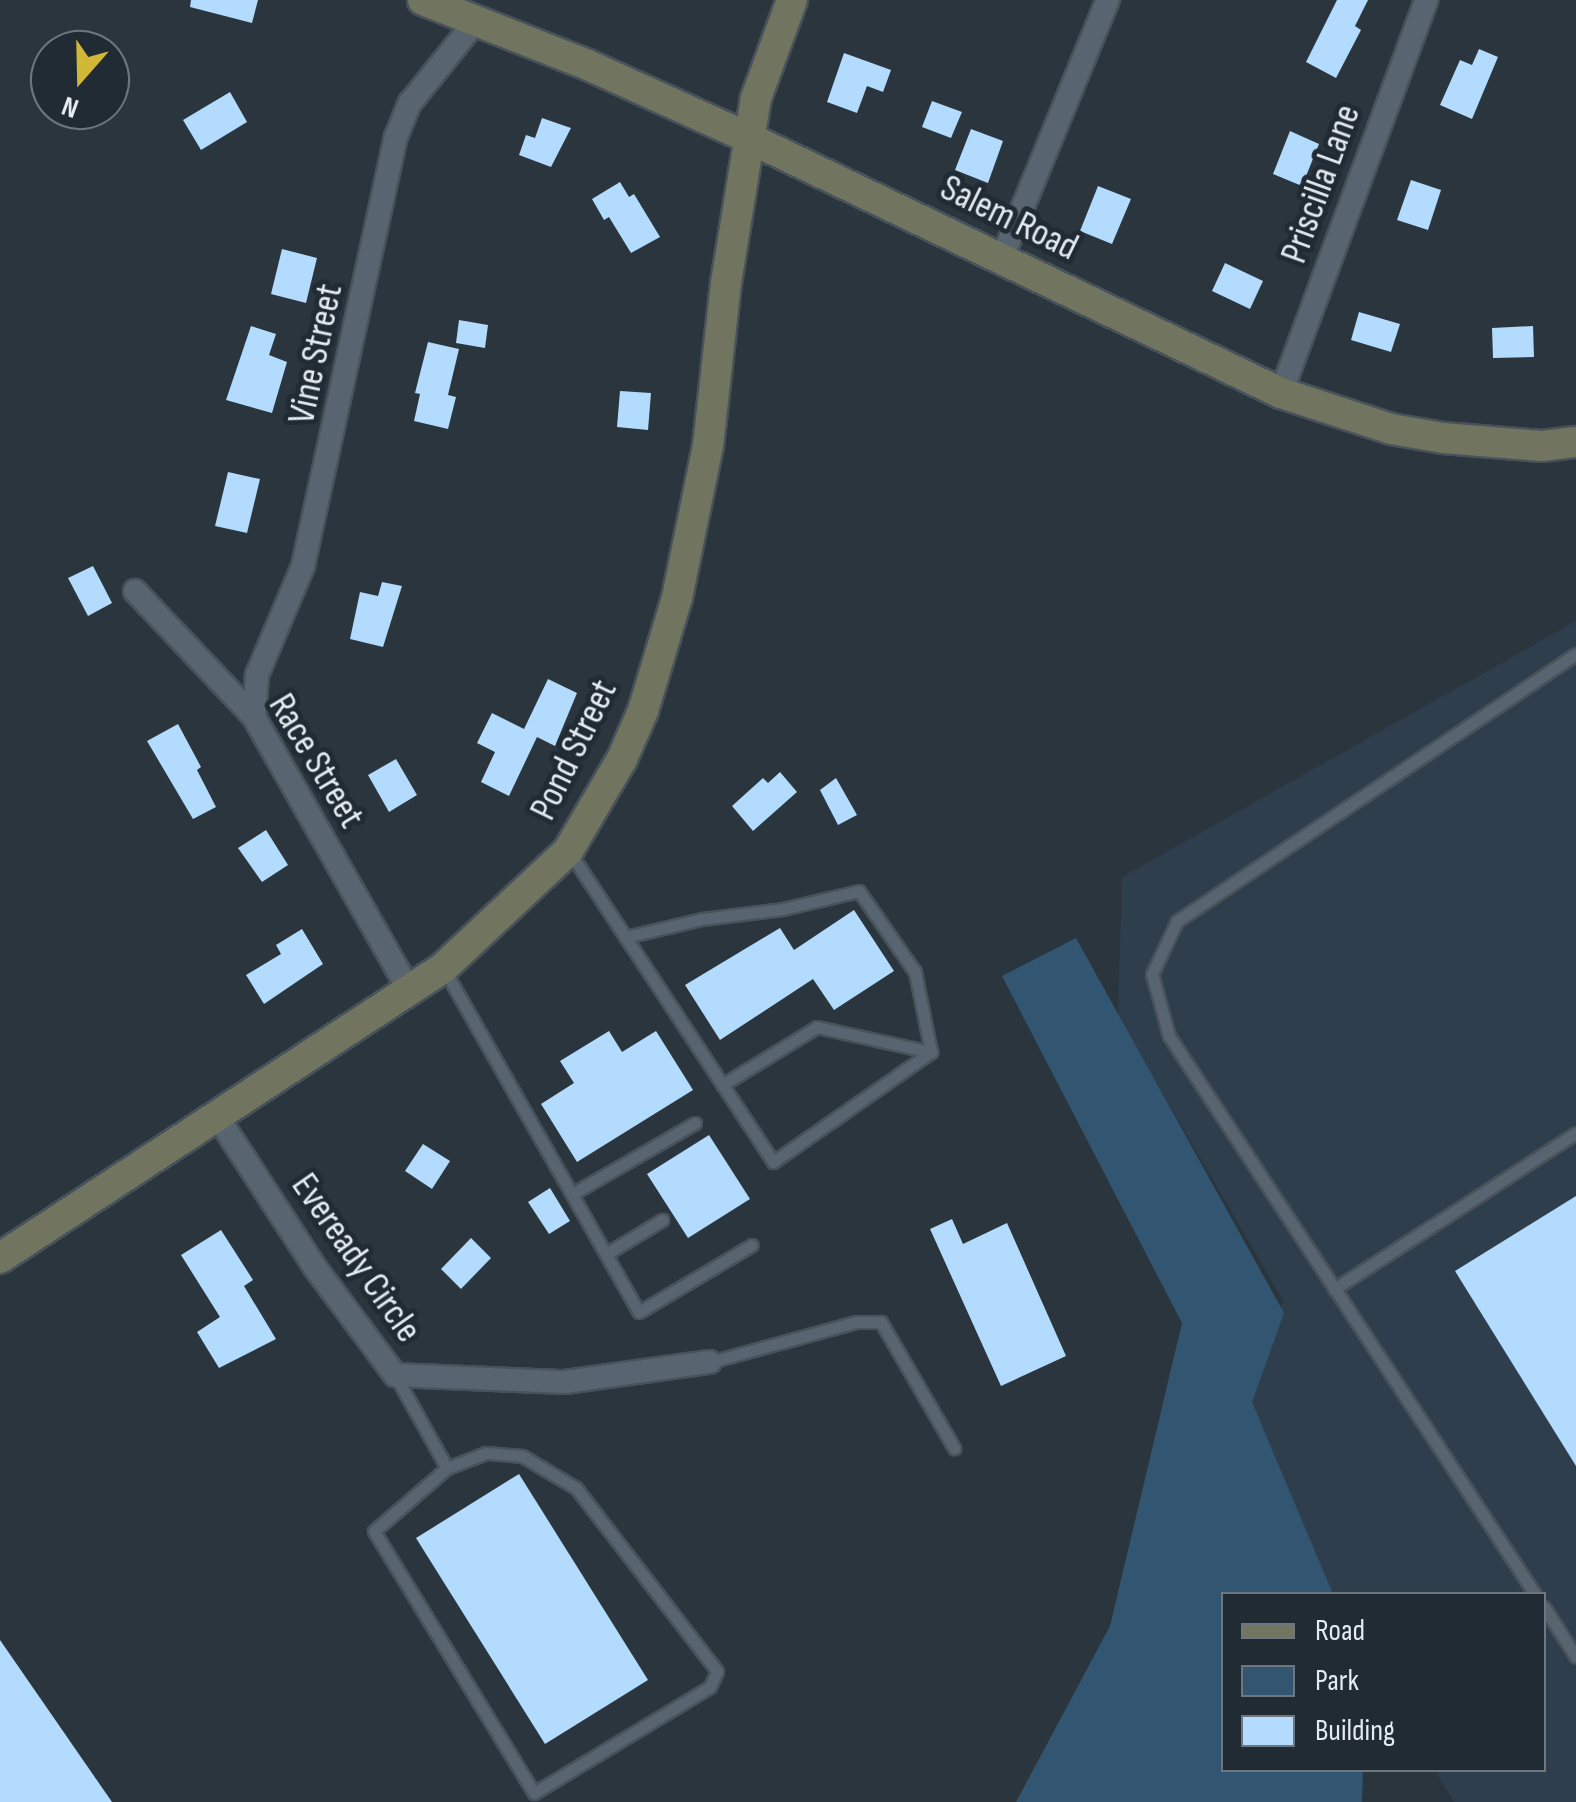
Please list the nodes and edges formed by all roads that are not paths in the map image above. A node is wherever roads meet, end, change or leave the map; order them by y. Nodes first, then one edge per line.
1 (422, 0) edge
2 (792, 0) edge
3 (1108, 0) edge
4 (1426, 0) edge
5 (476, 21) junction
6 (750, 139) junction
7 (1002, 258) junction
8 (1281, 393) junction
9 (1576, 442) edge
10 (135, 590) dead end
11 (1576, 654) edge
12 (254, 717) junction
13 (568, 851) junction
14 (625, 937) junction
15 (444, 968) junction
16 (409, 990) junction
17 (932, 1052) junction
18 (722, 1085) junction
19 (218, 1116) junction
20 (695, 1123) dead end
21 (1576, 1133) edge
22 (572, 1194) junction
23 (662, 1220) dead end
24 (752, 1245) dead end
25 (606, 1254) junction
26 (0, 1258) edge
27 (1334, 1289) junction
28 (710, 1362) joint
29 (395, 1375) junction
30 (954, 1448) dead end
31 (448, 1468) junction
32 (1534, 1592) edge
33 (1546, 1610) edge
34 (1576, 1657) edge

1 - 5 street, Salem Road
2 - 6 street, Pond Street
3 - 7 street
4 - 8 street, Priscilla Lane
5 - 6 street, Salem Road
5 - 12 street, Vine Street
6 - 7 street, Salem Road
6 - 13 street, Pond Street
7 - 8 street, Salem Road
8 - 9 street, Salem Road
10 - 12 street, Race Street
11 - 27 lane
12 - 16 street, Race Street
13 - 14 lane
13 - 15 street, Pond Street
14 - 17 lane
14 - 18 lane
15 - 16 street, Pond Street
15 - 22 lane
16 - 19 street, Pond Street
17 - 18 lane
17 - 18 lane
19 - 26 street, Pond Street
19 - 29 street, Eveready Circle
20 - 22 lane
21 - 27 lane
22 - 25 lane
23 - 25 lane
24 - 25 lane
27 - 32 lane
28 - 29 street, Eveready Circle
28 - 30 lane
29 - 31 lane
31 - 31 lane
33 - 34 lane

